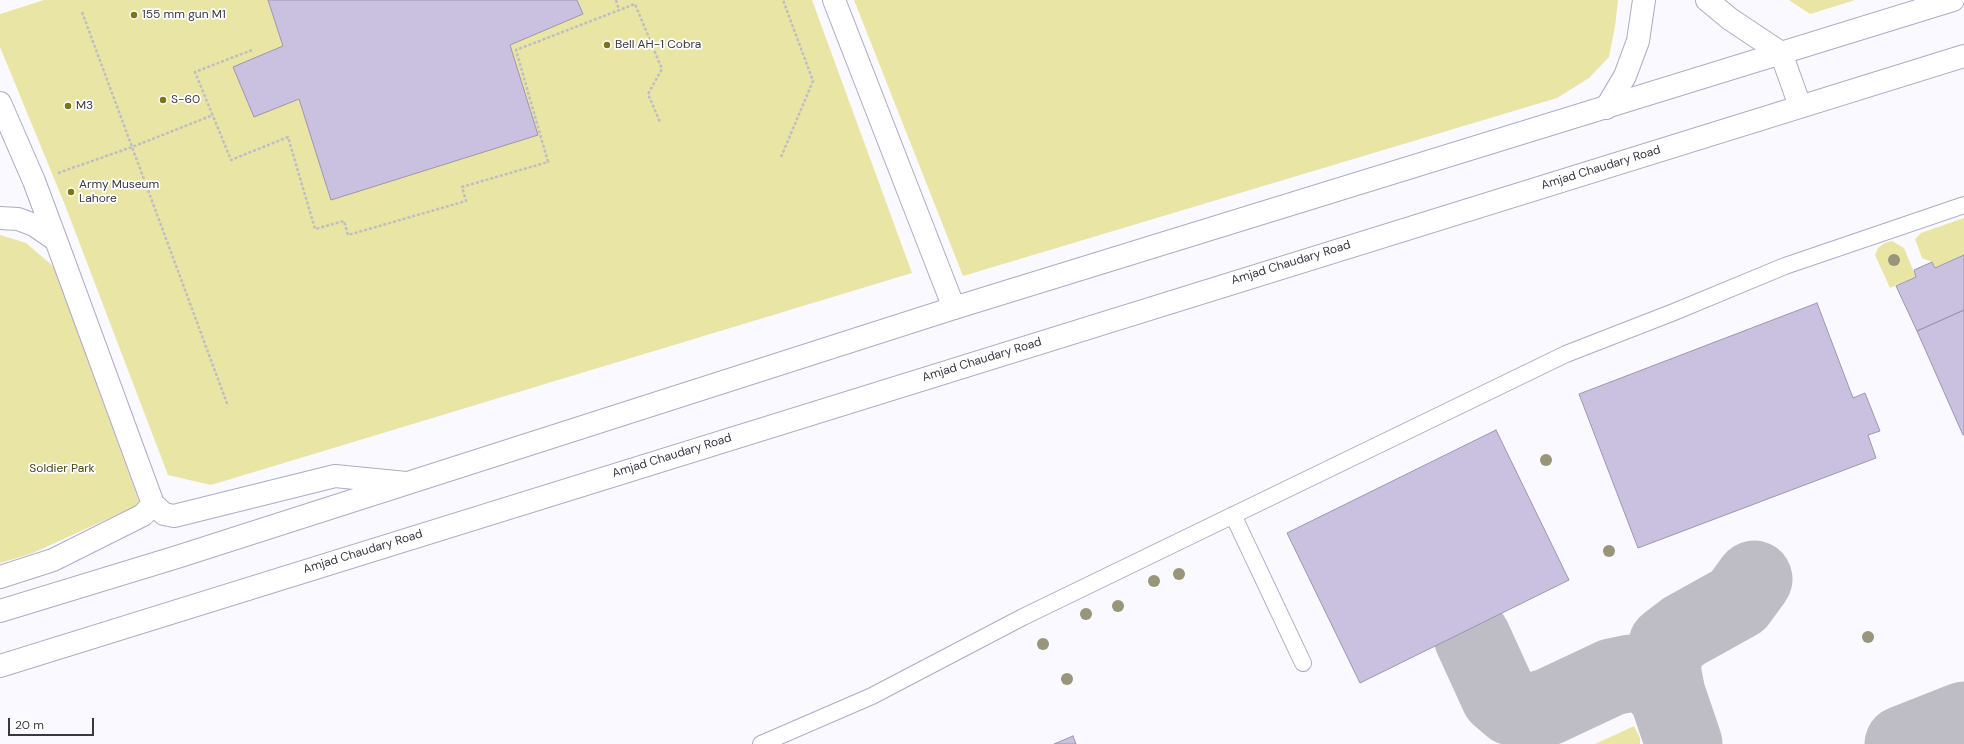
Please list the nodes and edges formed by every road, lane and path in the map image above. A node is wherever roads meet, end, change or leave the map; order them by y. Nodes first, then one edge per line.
1 (616, 0) edge
2 (783, 0) edge
3 (834, 0) edge
4 (1644, 0) edge
5 (1707, 0) edge
6 (1953, 0) edge
7 (619, 10) junction
8 (82, 12) dead end
9 (252, 50) dead end
10 (1781, 53) junction
11 (1964, 56) edge
12 (0, 103) edge
13 (1800, 106) junction
14 (1606, 108) junction
15 (213, 115) junction
16 (660, 122) dead end
17 (132, 147) junction
18 (781, 157) dead end
19 (34, 181) junction
20 (1964, 205) edge
21 (0, 218) edge
22 (56, 240) junction
23 (954, 308) junction
24 (228, 406) dead end
25 (406, 484) junction
26 (153, 504) junction
27 (1233, 515) junction
28 (0, 577) edge
29 (0, 611) edge
30 (1303, 663) dead end
31 (0, 666) edge
32 (761, 744) edge

1 - 7 path
2 - 18 path
3 - 23 main road
4 - 14 main road
5 - 10 main road
6 - 10 main road
7 - 15 path
7 - 16 path
8 - 17 path
9 - 15 path
10 - 13 main road
10 - 14 main road
11 - 13 main road, Amjad Chaudary Road
12 - 19 main road
13 - 31 main road, Amjad Chaudary Road
14 - 23 main road
15 - 17 path
17 - 19 path
17 - 24 path
19 - 22 main road
20 - 27 lane
21 - 22 main road
22 - 26 main road
23 - 25 main road
25 - 26 main road
25 - 29 main road
26 - 28 main road
27 - 30 lane
27 - 32 lane

